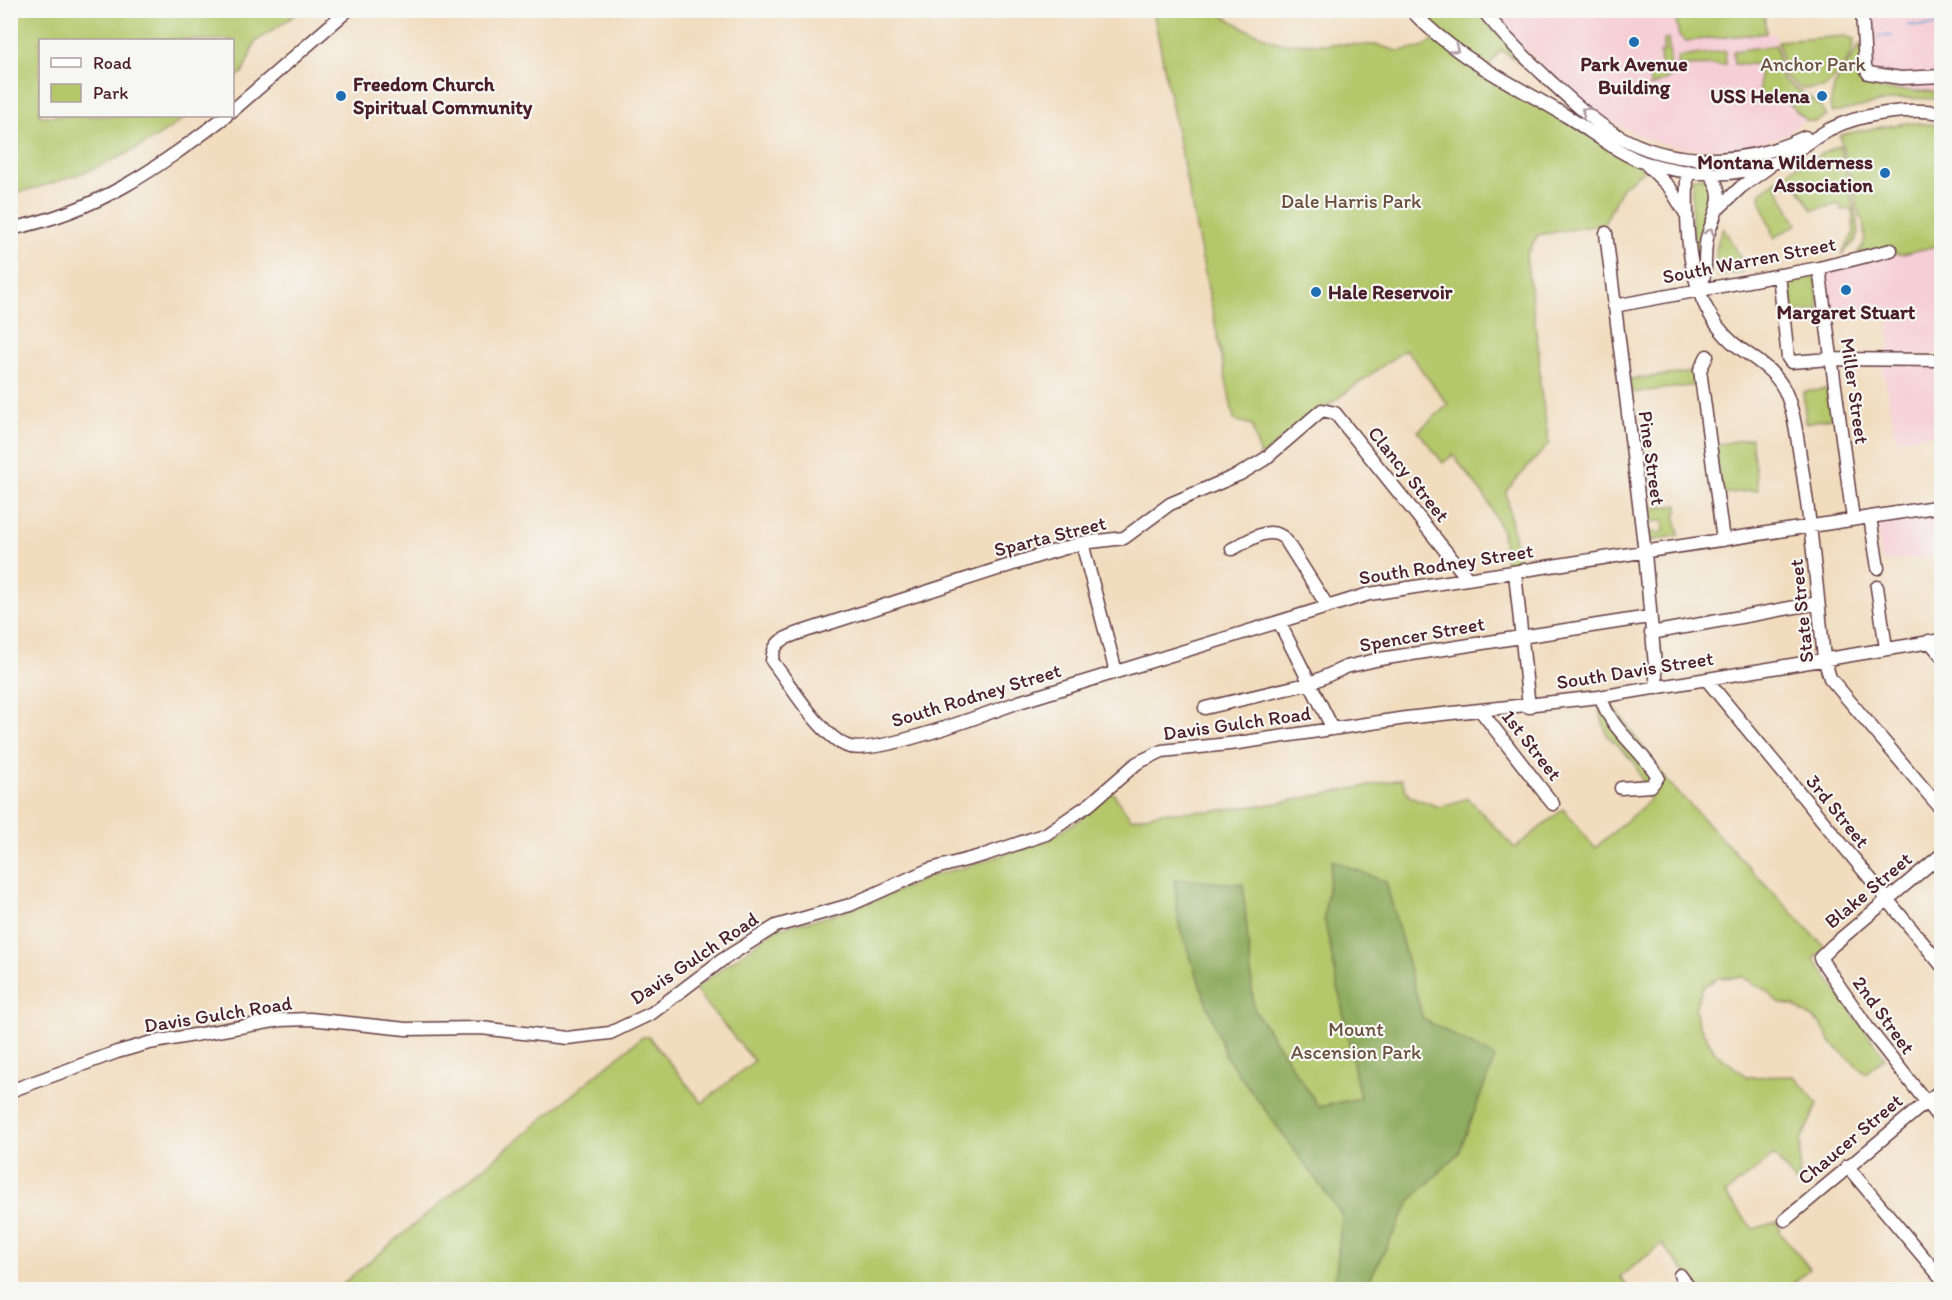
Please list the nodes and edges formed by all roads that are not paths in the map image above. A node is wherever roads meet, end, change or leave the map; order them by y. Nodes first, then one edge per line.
1 (348, 10) edge
2 (1411, 10) edge
3 (1483, 10) edge
4 (1862, 10) edge
5 (1941, 76) edge
6 (234, 109) edge
7 (1941, 113) edge
8 (225, 117) edge
9 (1832, 129) junction
10 (1700, 160) junction
11 (1644, 162) junction
12 (1776, 162) junction
13 (1687, 171) junction
14 (1710, 174) junction
15 (1719, 208) junction
16 (1687, 215) junction
17 (10, 229) edge
18 (1606, 233) dead end
19 (1891, 250) dead end
20 (1819, 268) junction
21 (1779, 275) junction
22 (1700, 289) junction
23 (1614, 306) junction
24 (1707, 356) dead end
25 (1830, 358) junction
26 (1941, 360) edge
27 (1315, 417) joint
28 (1941, 506) edge
29 (1870, 517) junction
30 (1853, 519) junction
31 (1812, 527) junction
32 (1723, 540) junction
33 (1082, 543) junction
34 (1232, 549) dead end
35 (1645, 553) junction
36 (1878, 568) dead end
37 (1515, 573) junction
38 (1468, 579) junction
39 (1877, 587) dead end
40 (1818, 603) junction
41 (1328, 607) junction
42 (1649, 617) junction
43 (1279, 622) junction
44 (1651, 633) junction
45 (1523, 636) junction
46 (1935, 640) edge
47 (1886, 648) junction
48 (1941, 656) edge
49 (1824, 658) junction
50 (1116, 672) junction
51 (1706, 679) junction
52 (1311, 683) junction
53 (1657, 688) junction
54 (1601, 697) junction
55 (1529, 707) junction
56 (1205, 708) dead end
57 (1480, 710) junction
58 (1333, 729) junction
59 (833, 738) joint
60 (1622, 788) dead end
61 (1553, 804) dead end
62 (1941, 810) edge
63 (1941, 854) edge
64 (1886, 900) junction
65 (1821, 958) joint
66 (1941, 966) edge
67 (1941, 1089) edge
68 (10, 1091) edge
69 (1925, 1103) junction
70 (1941, 1122) edge
71 (1847, 1166) junction
72 (1785, 1220) dead end
73 (1680, 1275) dead end
74 (1941, 1279) edge
75 (1691, 1290) edge

1 - 6 street
2 -> 11 street
10 -> 3 street
4 - 5 street
7 - 9 street
8 - 17 street
9 - 10 street
9 - 12 street
10 - 13 street
10 - 14 street
11 - 13 street
11 - 16 street
12 - 14 street
12 - 15 street
13 - 14 street
13 - 16 street
14 - 15 street
22 -> 15 street
16 - 22 street
18 - 23 street, Pine Street
19 - 20 street, South Warren Street
20 - 21 street, South Warren Street
20 - 25 street, Miller Street
21 - 22 street, South Warren Street
21 - 25 street
22 - 23 street, South Warren Street
22 - 31 street, State Street
23 - 35 street, Pine Street
24 - 32 street
25 - 26 street
25 - 30 street, Miller Street
27 - 33 street, Sparta Street
27 - 38 street, Clancy Street
28 - 29 street, South Rodney Street
29 - 30 street, South Rodney Street
29 - 36 street
30 - 31 street, South Rodney Street
31 - 32 street, South Rodney Street
31 - 40 street, State Street
32 - 35 street, South Rodney Street
33 - 50 street
33 - 59 street, Sparta Street
34 - 41 street
35 - 37 street, South Rodney Street
35 - 42 street, Pine Street
37 - 38 street, South Rodney Street
37 - 45 street
38 - 41 street, South Rodney Street
39 - 47 street
40 - 44 street
40 - 49 street, State Street
41 - 43 street, South Rodney Street
42 - 44 street, Pine Street
42 - 45 street, Spencer Street
43 - 50 street, South Rodney Street
43 - 52 street
44 - 53 street, Pine Street
45 - 52 street, Spencer Street
45 - 55 street
46 - 47 street, South Davis Street
46 - 48 street
47 - 49 street, South Davis Street
49 - 51 street, South Davis Street
49 - 62 street, State Street
50 - 59 street, South Rodney Street
51 - 53 street, South Davis Street
51 - 64 street, 3rd Street
52 - 56 street, Spencer Street
52 - 58 street
53 - 54 street, South Davis Street
54 - 55 street, South Davis Street
54 - 60 street
55 - 57 street, South Davis Street
57 - 58 street, South Davis Street
57 - 61 street, 1st Street
58 - 68 street, Davis Gulch Road
63 - 64 street, Blake Street
64 - 65 street, Blake Street
64 - 66 street, 3rd Street
65 - 69 street, 2nd Street
67 - 69 street, Chaucer Street
69 - 70 street, 2nd Street
69 - 71 street, Chaucer Street
71 - 72 street, Chaucer Street
71 - 74 street
73 - 75 street

